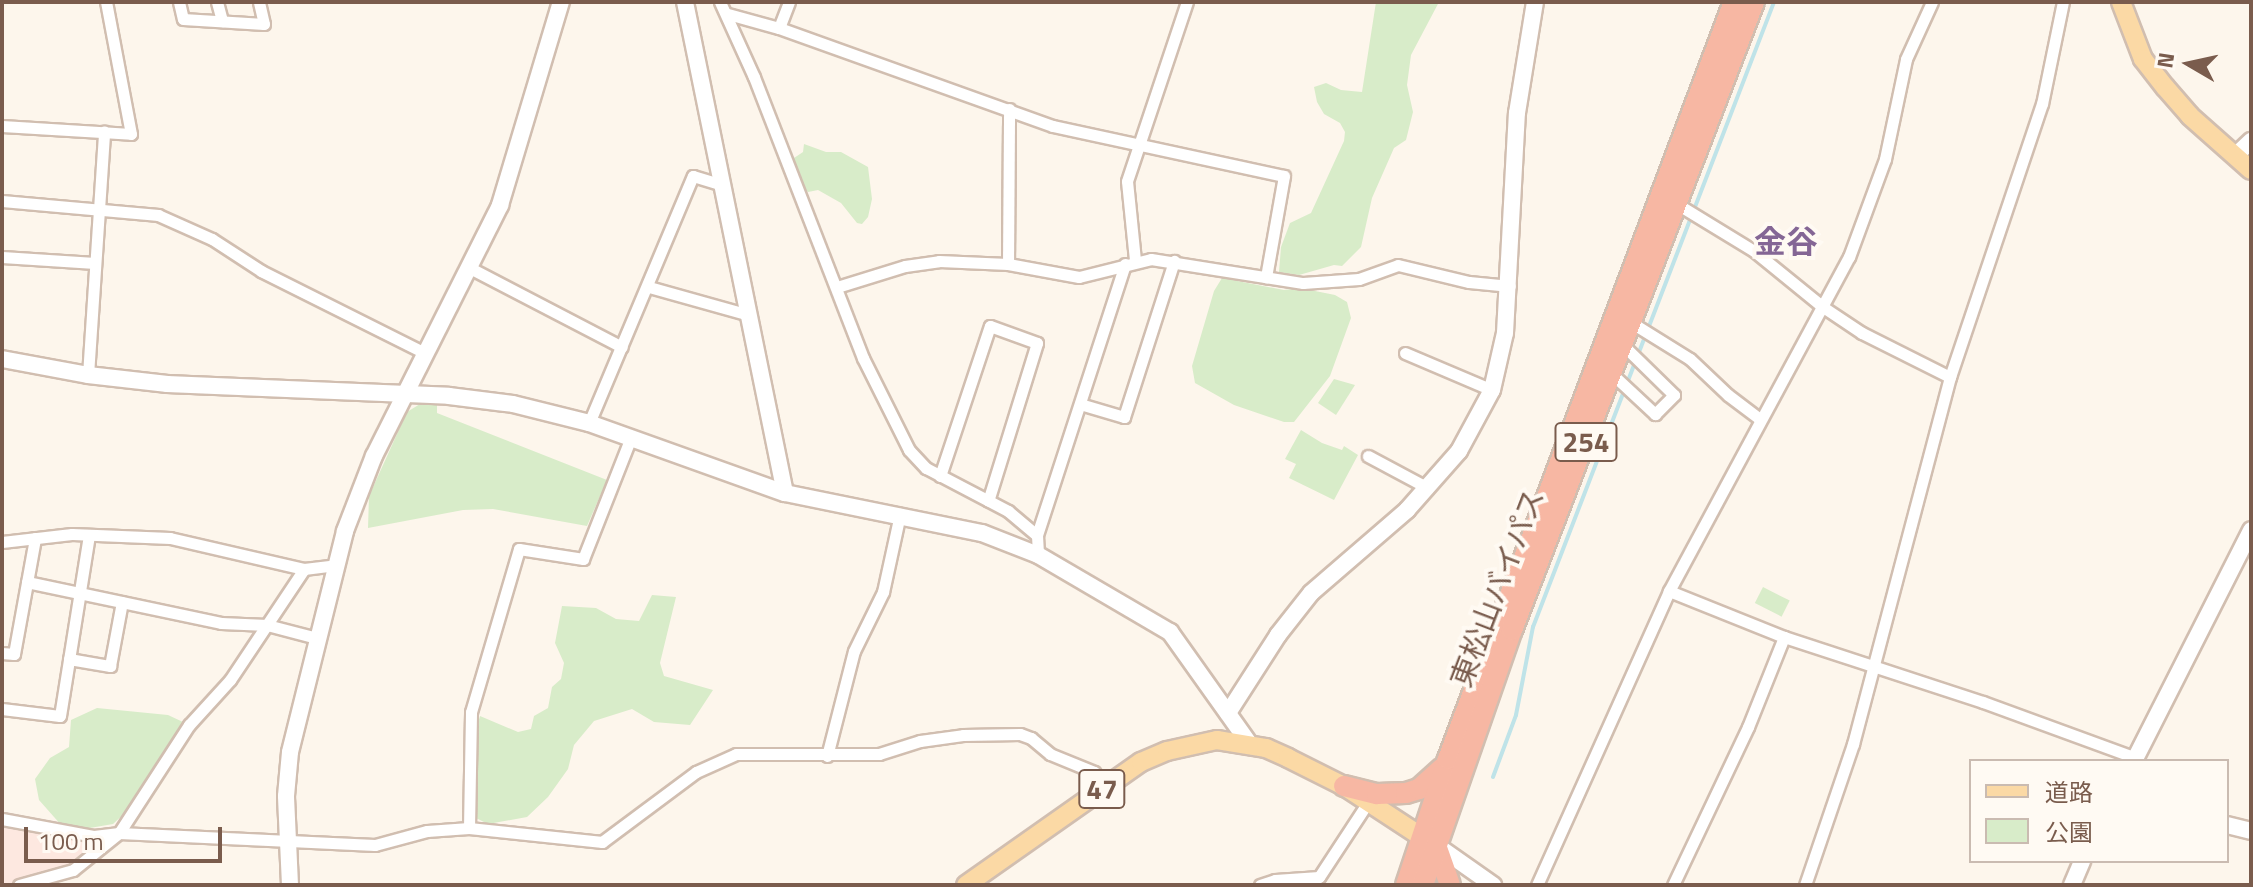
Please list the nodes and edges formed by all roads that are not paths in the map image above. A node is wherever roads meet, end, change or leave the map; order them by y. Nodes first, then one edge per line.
1 (106, 2) edge
2 (179, 2) edge
3 (217, 2) edge
4 (259, 2) edge
5 (561, 2) edge
6 (685, 2) edge
7 (720, 2) edge
8 (789, 2) edge
9 (1186, 2) edge
10 (1535, 2) edge
11 (1734, 2) edge
12 (1754, 2) edge
13 (1932, 2) edge
14 (2063, 2) edge
15 (2121, 2) edge
16 (728, 14) junction
17 (222, 21) junction
18 (779, 28) junction
19 (1009, 109) junction
20 (2, 126) edge
21 (104, 132) junction
22 (2251, 141) edge
23 (1140, 144) junction
24 (2236, 155) junction
25 (2251, 170) edge
26 (723, 185) junction
27 (2, 201) edge
28 (1677, 204) junction
29 (99, 207) junction
30 (2, 257) edge
31 (1174, 261) junction
32 (1130, 262) junction
33 (95, 263) junction
34 (1008, 264) junction
35 (470, 268) junction
36 (1266, 277) junction
37 (1510, 286) junction
38 (649, 287) junction
39 (837, 287) junction
40 (1823, 307) junction
41 (749, 315) junction
42 (1632, 323) junction
43 (1623, 345) junction
44 (622, 347) junction
45 (425, 353) junction
46 (1405, 353) dead end
47 (2, 359) edge
48 (1612, 374) junction
49 (88, 375) junction
50 (1950, 377) junction
51 (1492, 390) junction
52 (405, 394) junction
53 (1080, 404) junction
54 (1760, 419) junction
55 (589, 423) junction
56 (631, 437) junction
57 (1368, 456) dead end
58 (940, 476) junction
59 (1428, 488) junction
60 (785, 493) junction
61 (988, 501) junction
62 (900, 514) junction
63 (2251, 530) edge
64 (89, 535) junction
65 (1037, 535) junction
66 (35, 538) junction
67 (2, 542) edge
68 (1038, 555) junction
69 (336, 565) junction
70 (304, 569) junction
71 (27, 582) junction
72 (1669, 591) junction
73 (80, 593) junction
74 (122, 602) junction
75 (267, 625) junction
76 (1784, 637) junction
77 (317, 638) junction
78 (2, 653) edge
79 (69, 659) junction
80 (1872, 667) junction
81 (2, 709) edge
82 (1228, 713) junction
83 (1251, 746) junction
84 (827, 756) junction
85 (1448, 759) junction
86 (2135, 759) edge
87 (1106, 786) junction
88 (1344, 786) junction
89 (1368, 802) junction
90 (2, 819) edge
91 (2229, 826) edge
92 (469, 828) junction
93 (2251, 831) edge
94 (119, 833) junction
95 (288, 840) junction
96 (1428, 841) junction
97 (2081, 863) edge
98 (73, 870) junction
99 (969, 884) edge
100 (19, 885) edge
101 (59, 885) edge
102 (290, 885) edge
103 (1260, 885) edge
104 (1406, 885) edge
105 (1423, 885) edge
106 (1450, 885) edge
107 (1493, 885) edge
108 (1537, 885) edge
109 (1673, 885) edge
110 (1805, 885) edge
111 (2072, 885) edge

1 - 21 street
2 - 17 street
3 - 17 street
4 - 17 street
5 - 35 street
6 - 26 street
7 - 16 street
8 - 18 street
9 - 23 street
10 - 37 street
11 - 85 highway, 東松山バイパス / 254
12 - 28 highway, 東松山バイパス / 254
13 - 40 street
14 - 50 street
15 - 24 main road
16 - 18 street
16 - 39 street
18 - 19 street
19 - 23 street
19 - 34 street
20 - 21 street
21 - 29 street
22 - 24 street
23 - 32 street
23 - 36 street
24 - 25 main road
26 - 38 street
26 - 41 street
27 - 29 street
28 - 40 street
28 - 42 highway, 東松山バイパス / 254
29 - 33 street
29 - 45 street
30 - 33 street
31 - 32 street
31 - 36 street
31 - 53 street
32 - 34 street
32 - 53 street
33 - 49 street
34 - 39 street
35 - 44 street
35 - 45 street
36 - 37 street
37 - 51 street
38 - 41 street
38 - 44 street
39 - 58 street
40 - 50 street
40 - 54 street
41 - 60 street
42 - 43 highway, 東松山バイパス / 254
42 - 54 street
43 - 48 highway, 東松山バイパス / 254
43 - 48 street
44 - 55 street
45 - 52 street
46 - 51 street
47 - 49 street
48 - 96 highway, 東松山バイパス / 254
49 - 52 street
50 - 80 street
51 - 59 street
52 - 55 street
52 - 69 street
53 - 65 street
54 - 72 street
55 - 56 street
56 - 60 street
56 - 92 street
57 - 59 street
58 - 61 street
58 - 61 street
59 - 82 street
60 - 62 street
61 - 65 street
62 - 68 street
62 - 84 street
63 - 86 street
64 - 66 street
64 - 70 street
64 - 73 street
65 - 68 street
66 - 67 street
66 - 71 street
68 - 82 street
69 - 70 street
69 - 77 street
70 - 75 street
71 - 73 street
71 - 78 street
72 - 76 street
72 - 108 street
73 - 74 street
73 - 79 street
74 - 75 street
74 - 79 street
75 - 77 street
75 - 94 street
76 - 80 street
76 - 109 street
77 - 95 street
79 - 81 street
80 - 86 street
80 - 110 street
82 - 83 street
83 - 87 main road, 47
83 - 88 main road, 47
84 - 87 street
84 - 92 street
85 - 88 highway
85 - 96 highway, 東松山バイパス / 254
87 - 99 main road, 47
88 - 89 main road, 47
89 - 96 main road, 47
89 - 103 street
90 - 94 street
91 - 93 street
92 - 95 street
94 - 95 street
94 - 98 street
95 - 102 street
96 - 104 highway, 東松山バイパス / 254
96 - 105 highway, 東松山バイパス / 254
96 - 106 highway
96 - 107 street
97 - 111 street
98 - 100 street
98 - 101 street

